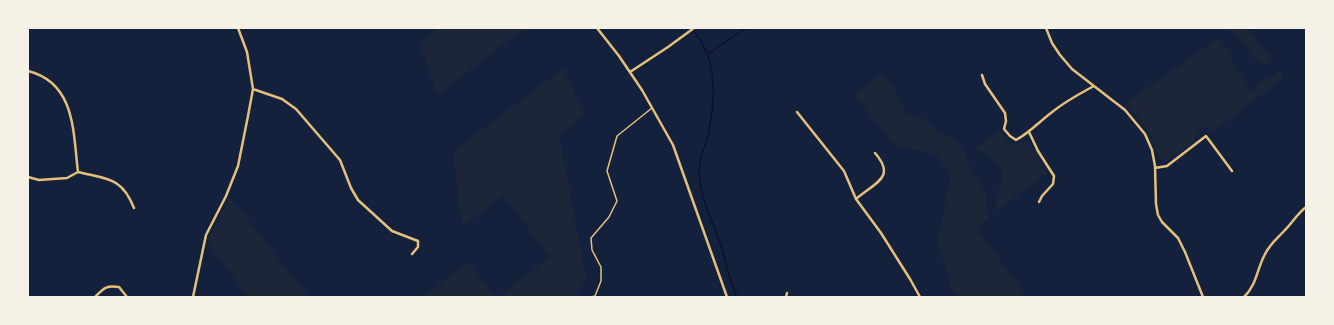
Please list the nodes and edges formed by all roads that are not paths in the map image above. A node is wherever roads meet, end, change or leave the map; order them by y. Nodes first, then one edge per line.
1 (238, 28) edge
2 (596, 28) edge
3 (694, 28) edge
4 (1046, 28) edge
5 (28, 71) edge
6 (630, 72) junction
7 (982, 75) dead end
8 (1094, 86) junction
9 (253, 89) junction
10 (653, 107) junction
11 (797, 112) dead end
12 (1029, 132) junction
13 (875, 153) dead end
14 (1155, 168) junction
15 (1232, 171) dead end
16 (78, 172) junction
17 (28, 178) edge
18 (856, 198) junction
19 (1039, 202) dead end
20 (1306, 207) edge
21 (134, 208) dead end
22 (412, 254) dead end
23 (95, 297) edge
24 (127, 297) edge
25 (193, 297) edge
26 (591, 297) edge
27 (727, 297) edge
28 (920, 297) edge
29 (1203, 297) edge
30 (1244, 297) edge

1 - 9 street
2 - 6 street
3 - 6 street
4 - 8 street
5 - 16 street
6 - 10 street
7 - 12 street
8 - 12 street
8 - 14 street
9 - 22 street
9 - 25 street
10 - 26 lane
10 - 27 street
11 - 18 street
12 - 19 street
13 - 18 street
14 - 15 street
14 - 29 street
16 - 17 street
16 - 21 street
18 - 28 street
20 - 30 street
23 - 24 street

